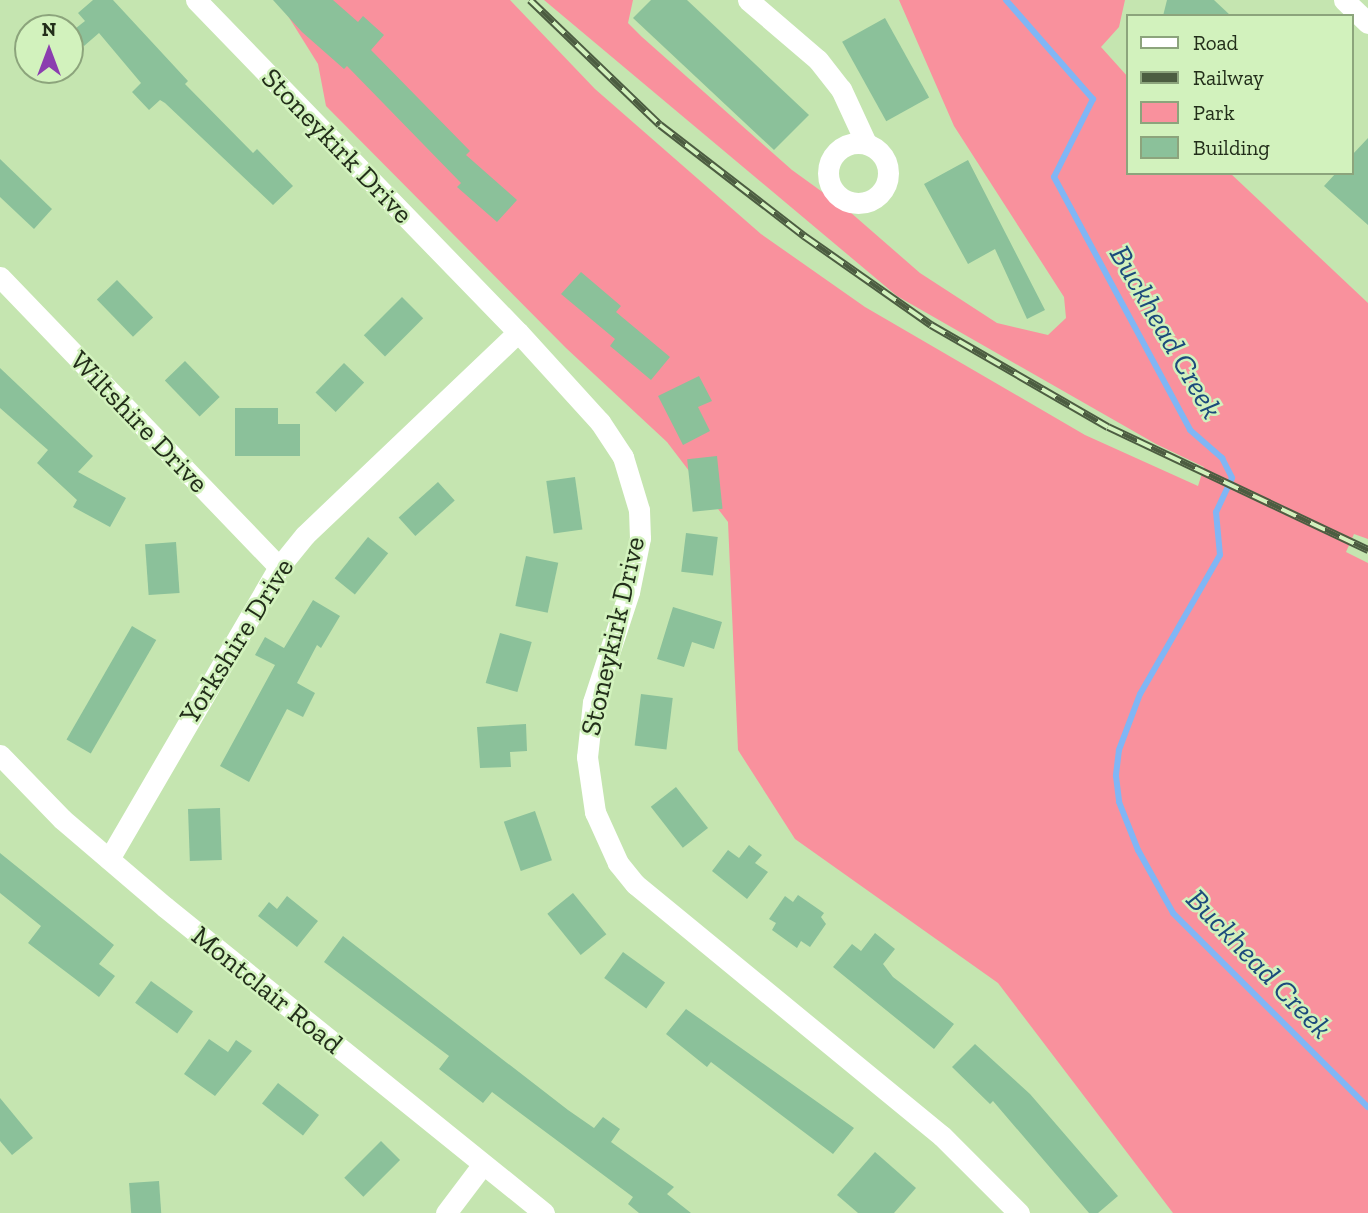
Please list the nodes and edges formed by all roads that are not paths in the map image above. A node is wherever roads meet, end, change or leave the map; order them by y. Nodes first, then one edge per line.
1 (196, 0) edge
2 (748, 0) edge
3 (766, 0) edge
4 (1344, 0) edge
5 (1368, 23) edge
6 (780, 28) junction
7 (865, 141) dead end
8 (0, 277) edge
9 (518, 332) junction
10 (279, 567) junction
11 (0, 755) edge
12 (109, 859) junction
13 (483, 1164) junction
14 (446, 1213) edge
15 (544, 1213) edge
16 (1019, 1213) edge

1 - 9 street, Stoneykirk Drive
2 - 6 street
3 - 6 street
4 - 5 street
6 - 7 street
8 - 10 street, Wiltshire Drive
9 - 10 street, Yorkshire Drive
9 - 16 street, Stoneykirk Drive
10 - 12 street, Yorkshire Drive
11 - 12 street, Montclair Road
12 - 13 street, Montclair Road
13 - 14 street
13 - 15 street, Montclair Road

